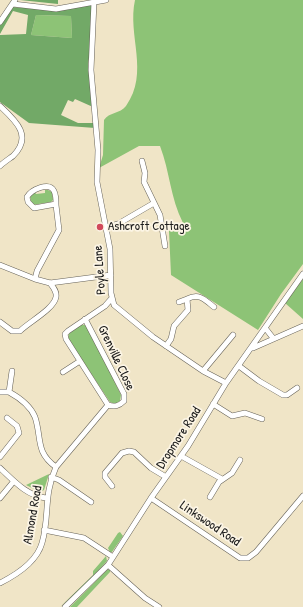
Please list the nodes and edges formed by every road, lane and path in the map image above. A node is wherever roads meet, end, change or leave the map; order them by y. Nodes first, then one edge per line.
1 (106, 0) edge
2 (14, 2) edge
3 (94, 2) junction
4 (0, 22) edge
5 (0, 106) edge
6 (142, 161) dead end
7 (0, 166) edge
8 (154, 203) junction
9 (56, 204) junction
10 (107, 227) junction
11 (165, 246) dead end
12 (0, 265) edge
13 (303, 274) edge
14 (111, 275) junction
15 (34, 279) junction
16 (50, 282) junction
17 (112, 298) junction
18 (187, 299) junction
19 (179, 302) dead end
20 (114, 305) junction
21 (105, 306) junction
22 (214, 307) dead end
23 (85, 319) junction
24 (0, 322) edge
25 (303, 326) edge
26 (266, 329) junction
27 (233, 335) dead end
28 (273, 338) junction
29 (166, 346) junction
30 (252, 348) junction
31 (80, 361) junction
32 (239, 366) junction
33 (12, 371) dead end
34 (203, 371) junction
35 (63, 372) dead end
36 (226, 383) junction
37 (297, 388) dead end
38 (0, 392) edge
39 (9, 392) junction
40 (213, 404) junction
41 (108, 405) junction
42 (7, 418) dead end
43 (262, 419) dead end
44 (181, 456) junction
45 (0, 458) edge
46 (240, 460) dead end
47 (56, 467) junction
48 (0, 468) edge
49 (166, 477) junction
50 (51, 478) junction
51 (222, 479) junction
52 (14, 481) junction
53 (112, 486) dead end
54 (303, 496) edge
55 (210, 497) dead end
56 (46, 498) junction
57 (151, 498) junction
58 (1, 499) edge
59 (90, 502) dead end
60 (44, 530) junction
61 (113, 557) junction
62 (108, 565) junction
63 (0, 583) edge
64 (152, 606) edge
65 (65, 607) edge
66 (159, 607) edge

1 - 3 street
2 - 3 street
2 - 4 street
3 - 10 street, Poyle Lane
5 - 7 street
6 - 8 street
8 - 10 street
8 - 11 street
9 - 9 street
9 - 15 street
10 - 14 street, Poyle Lane
12 - 15 street
13 - 26 street, Dropmore Road
14 - 16 street
14 - 17 street, Poyle Lane
15 - 16 street
16 - 24 street
17 - 20 street, Poyle Lane
17 - 21 street, Grenville Close
18 - 19 street
18 - 22 street
18 - 29 street
20 - 21 street, Grenville Close
20 - 29 street, Poyle Lane
21 - 23 street, Grenville Close
23 - 31 street, Grenville Close
23 - 41 street, Grenville Close
25 - 28 street
26 - 28 street
26 - 30 street, Dropmore Road
27 - 34 street
28 - 30 street
29 - 34 street, Poyle Lane
30 - 32 street, Dropmore Road
31 - 35 street
31 - 41 street, Grenville Close
32 - 36 street, Dropmore Road
32 - 37 street
33 - 39 street
34 - 36 street, Poyle Lane
36 - 40 street, Dropmore Road
38 - 39 street
39 - 47 street
40 - 43 street
40 - 44 street, Dropmore Road
41 - 47 street, Almond Road
42 - 45 street
44 - 49 street, Dropmore Road
44 - 51 street
46 - 51 street
47 - 50 street, Almond Road
48 - 52 street
49 - 53 street
49 - 57 street, Dropmore Road
50 - 56 street, Almond Road
50 - 59 street
51 - 55 street
52 - 56 street
52 - 58 street
54 - 57 street, Linkswood Road
56 - 60 street, Almond Road
57 - 61 street, Dropmore Road
60 - 61 street
60 - 63 street, Almond Road
61 - 62 street, Dropmore Road
62 - 64 street
62 - 65 street, Dropmore Road
64 - 66 street

